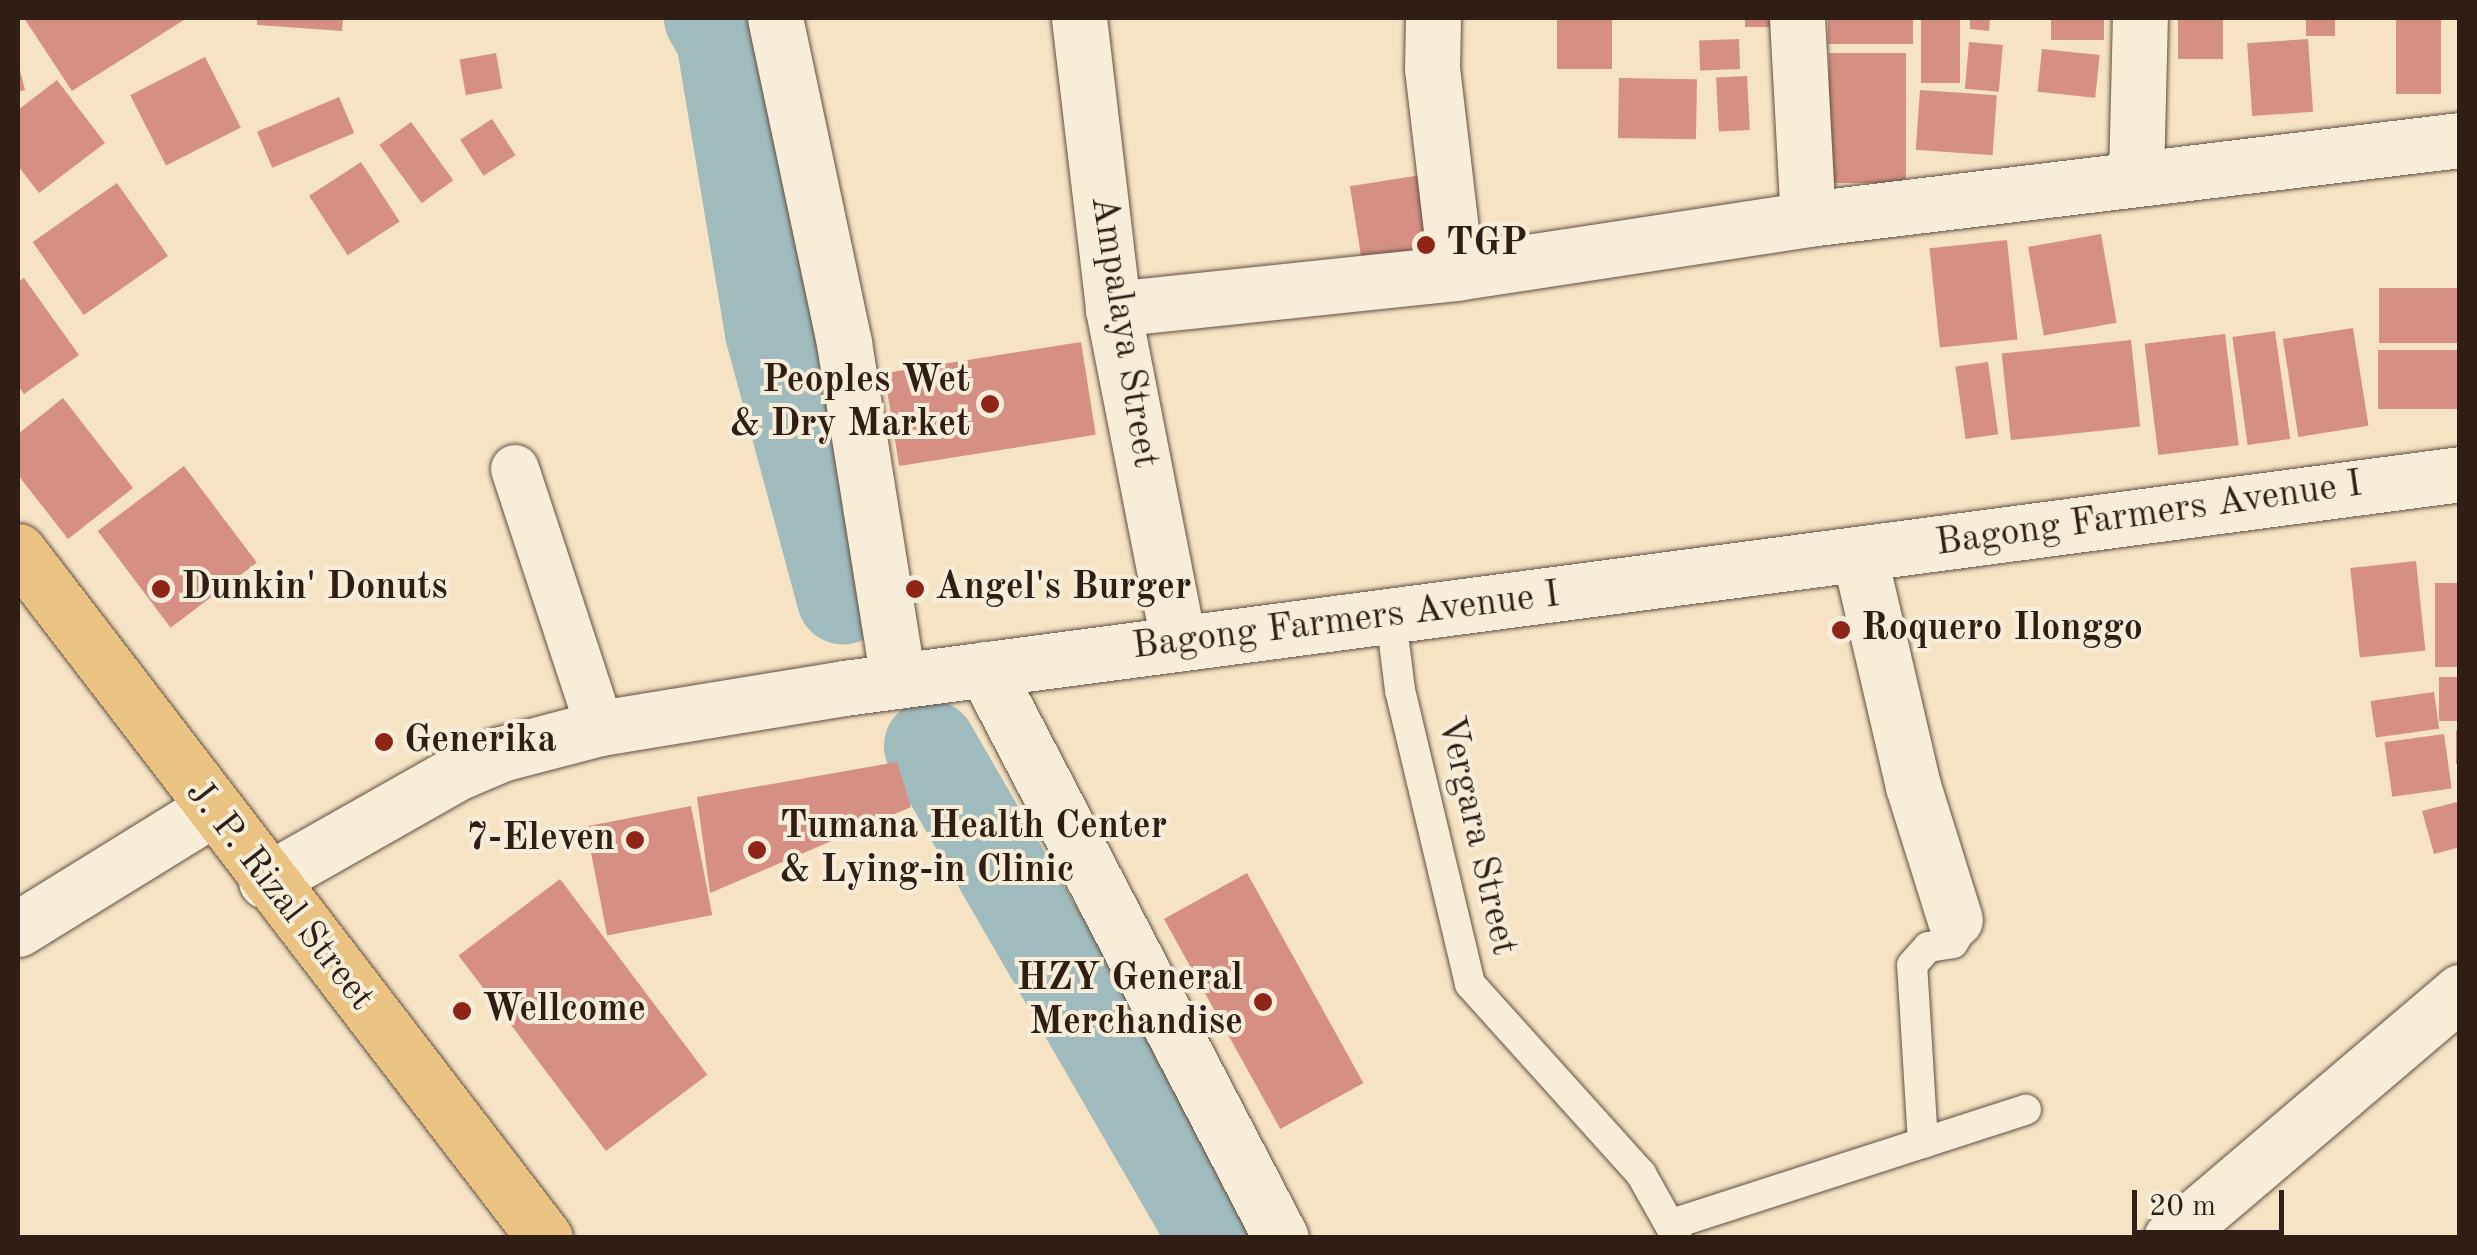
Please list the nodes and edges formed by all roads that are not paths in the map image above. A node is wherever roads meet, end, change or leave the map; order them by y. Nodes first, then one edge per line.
1 (775, 18) edge
2 (1079, 18) edge
3 (1433, 18) edge
4 (1797, 18) edge
5 (2140, 18) edge
6 (2460, 140) edge
7 (2136, 178) junction
8 (1808, 219) junction
9 (1456, 274) junction
10 (1113, 309) junction
11 (515, 468) dead end
12 (2460, 474) edge
13 (18, 551) edge
14 (1859, 554) junction
15 (1391, 618) junction
16 (1178, 644) junction
17 (985, 669) junction
18 (898, 681) junction
19 (600, 728) junction
20 (211, 810) junction
21 (266, 880) junction
22 (1954, 920) joint
23 (18, 929) edge
24 (2460, 992) edge
25 (2026, 1110) dead end
26 (1923, 1143) junction
27 (1674, 1230) edge
28 (545, 1238) edge
29 (1281, 1238) edge
30 (2171, 1238) edge

1 - 18 street
2 - 10 street, Ampalaya Street
3 - 9 street
4 - 8 street
5 - 7 street
6 - 7 street
7 - 8 street
8 - 9 street
9 - 10 street
10 - 16 street, Ampalaya Street
11 - 19 street
12 - 14 street, Bagong Farmers Avenue I
13 - 20 main road, J. P. Rizal Street
14 - 15 street, Bagong Farmers Avenue I
14 - 22 street
15 - 16 street, Bagong Farmers Avenue I
15 - 27 lane, Vergara Street
16 - 17 street, Bagong Farmers Avenue I
17 - 18 street, Bagong Farmers Avenue I
17 - 29 street
18 - 19 street, Bagong Farmers Avenue I
19 - 21 street, Bagong Farmers Avenue I
20 - 21 main road, J. P. Rizal Street
20 - 23 street
21 - 28 main road, J. P. Rizal Street
22 - 26 lane
24 - 30 street
25 - 26 lane
26 - 27 lane

